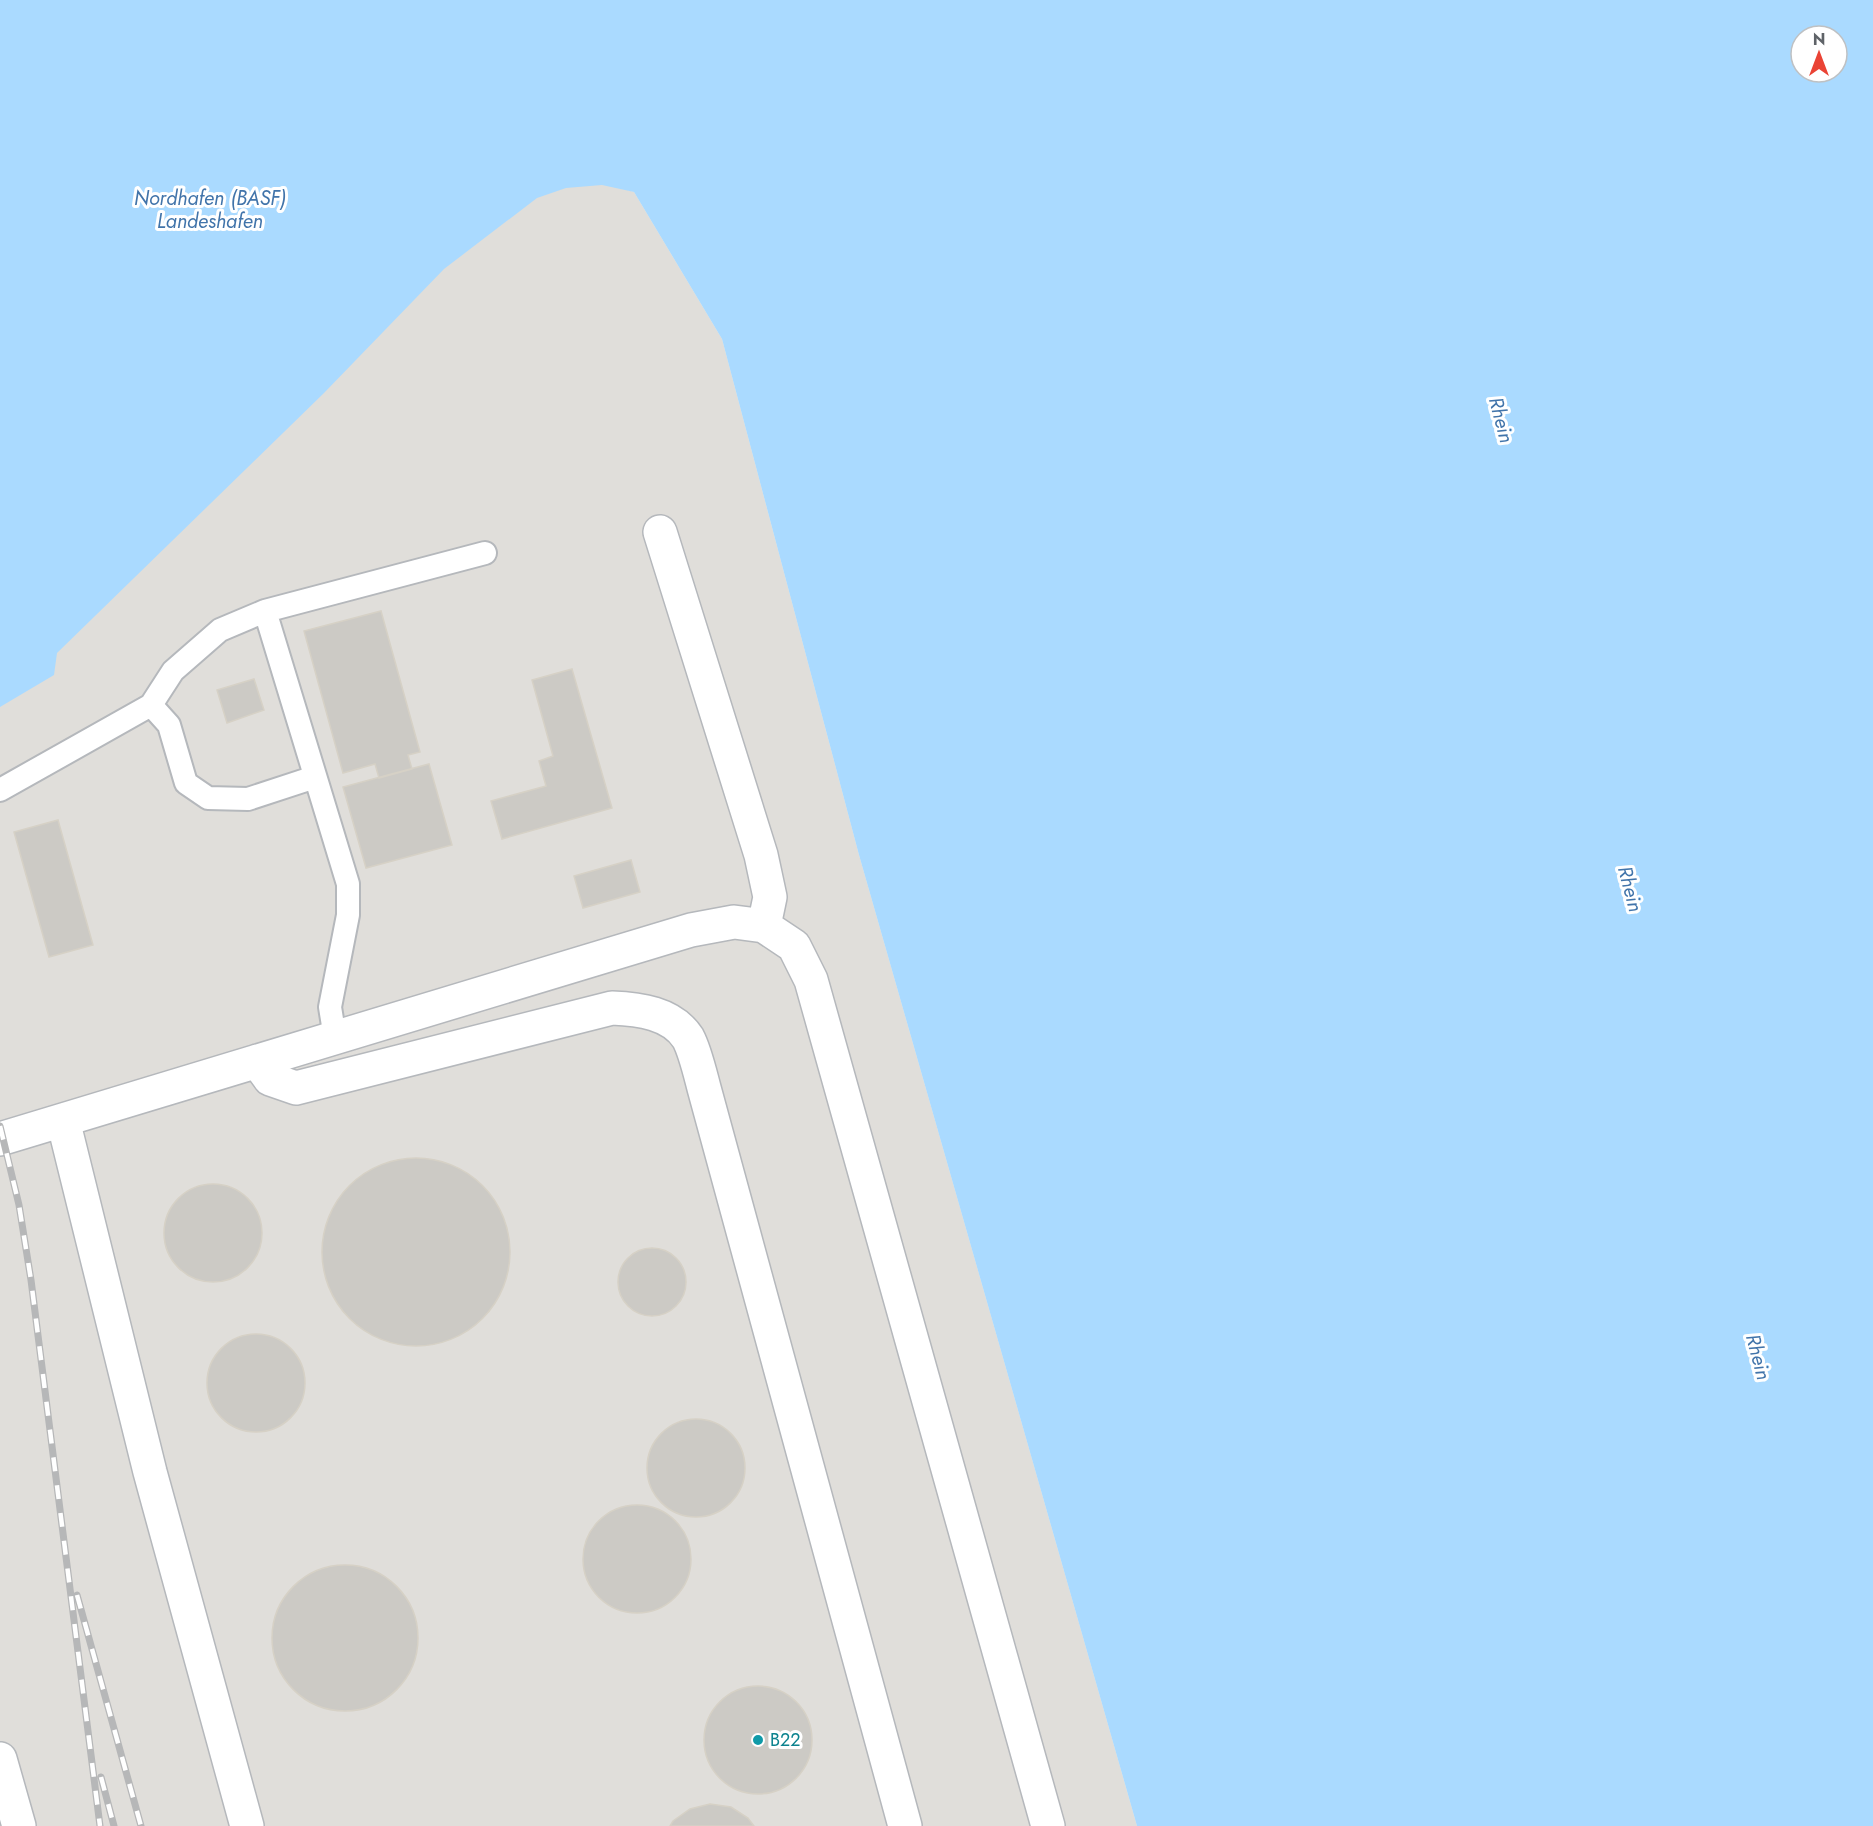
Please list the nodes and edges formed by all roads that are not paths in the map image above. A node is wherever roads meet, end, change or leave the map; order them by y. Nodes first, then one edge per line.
1 (660, 532) dead end
2 (485, 553) dead end
3 (265, 611) junction
4 (151, 705) junction
5 (315, 777) junction
6 (0, 790) edge
7 (764, 926) junction
8 (335, 1038) junction
9 (257, 1061) junction
10 (63, 1120) junction
11 (0, 1139) edge
12 (0, 1759) edge
13 (19, 1826) edge
14 (247, 1826) edge
15 (905, 1826) edge
16 (1048, 1826) edge

1 - 7 street
2 - 3 lane
3 - 4 lane
3 - 5 lane
4 - 5 lane
4 - 6 lane
5 - 8 lane
7 - 8 street
7 - 16 street
8 - 9 street
9 - 10 street
9 - 15 street
10 - 11 street
10 - 14 street
12 - 13 street

